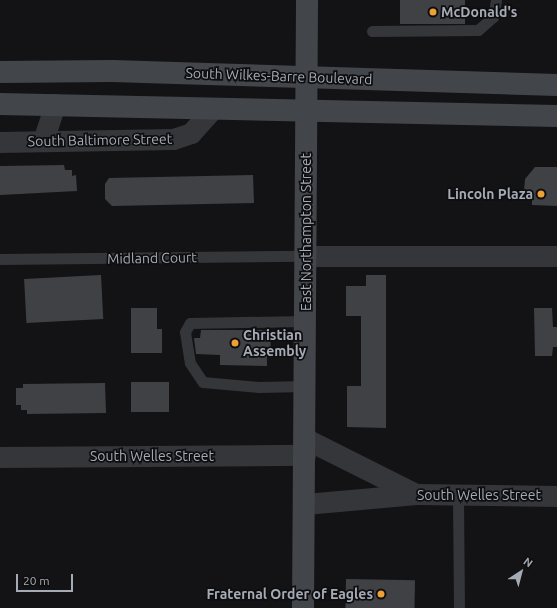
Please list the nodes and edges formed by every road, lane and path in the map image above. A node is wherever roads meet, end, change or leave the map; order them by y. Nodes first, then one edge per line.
1 (307, 0) edge
2 (496, 0) edge
3 (372, 31) dead end
4 (0, 72) edge
5 (306, 78) junction
6 (557, 85) edge
7 (0, 104) edge
8 (55, 104) junction
9 (212, 110) junction
10 (306, 112) junction
11 (557, 116) edge
12 (0, 142) edge
13 (43, 142) junction
14 (305, 256) junction
15 (557, 256) edge
16 (0, 259) edge
17 (305, 321) junction
18 (305, 386) junction
19 (305, 447) junction
20 (0, 457) edge
21 (416, 494) junction
22 (458, 496) junction
23 (557, 496) edge
24 (305, 504) junction
25 (303, 608) edge
26 (459, 608) edge

1 - 5 main road, East Northampton Street
2 - 3 lane
4 - 5 main road, South Wilkes-Barre Boulevard
5 - 6 main road, South Wilkes-Barre Boulevard
5 - 10 main road, East Northampton Street
7 - 8 main road
8 - 9 main road
8 - 13 street
9 - 10 main road
9 - 13 street, South Baltimore Street
10 - 11 main road
10 - 14 main road, East Northampton Street
12 - 13 street, South Baltimore Street
14 - 15 street
14 - 16 lane, Midland Court
14 - 17 main road, East Northampton Street
17 - 18 main road, East Northampton Street
17 - 18 lane
18 - 19 main road, East Northampton Street
19 - 20 street, South Welles Street
19 - 21 street
19 - 24 main road, East Northampton Street
21 - 22 street, South Welles Street
21 - 24 street, South Welles Street
22 - 23 street, South Welles Street
22 - 26 lane
24 - 25 main road, East Northampton Street

